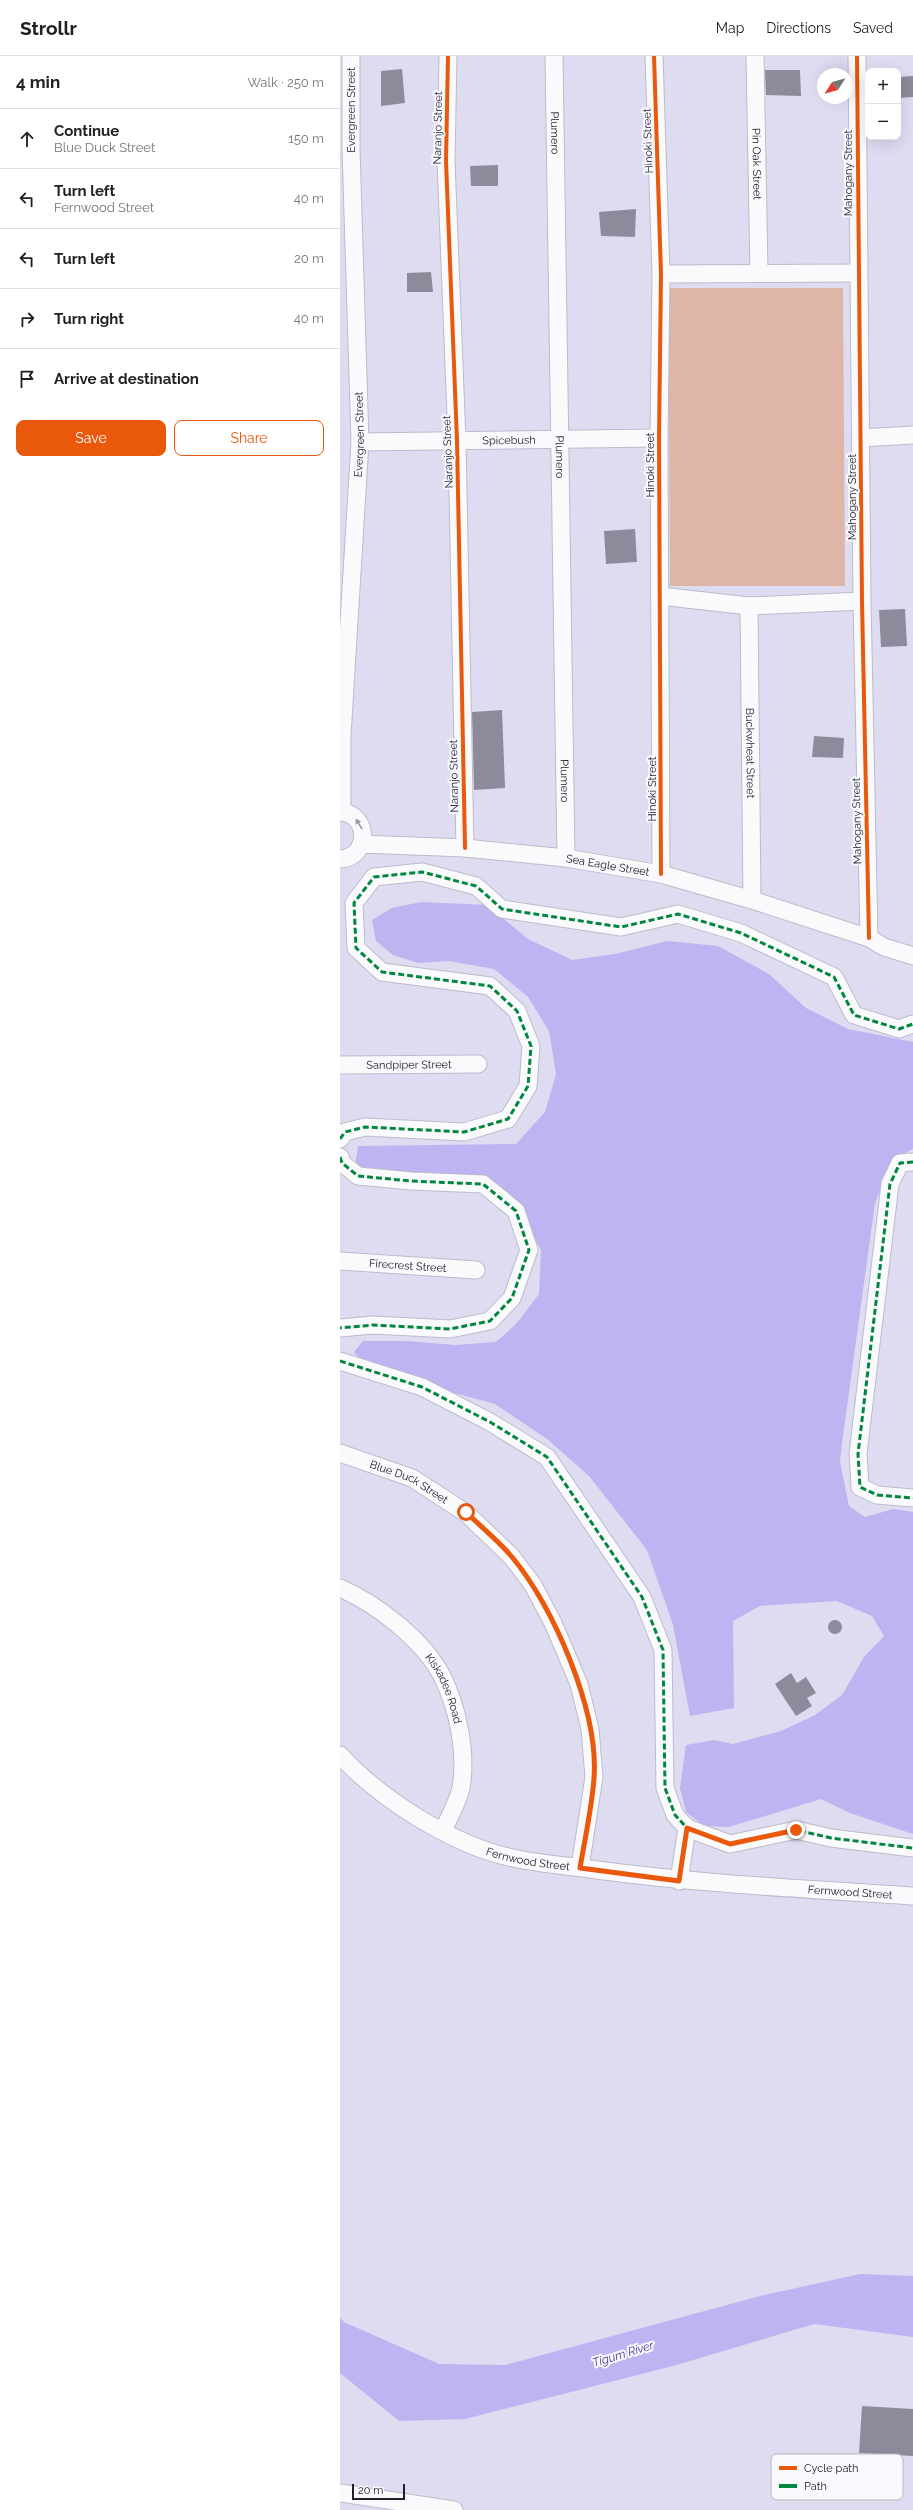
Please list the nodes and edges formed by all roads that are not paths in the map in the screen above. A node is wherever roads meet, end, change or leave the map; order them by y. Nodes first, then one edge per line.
1 (351, 56) edge
2 (448, 56) edge
3 (554, 56) edge
4 (654, 56) edge
5 (755, 56) edge
6 (857, 56) edge
7 (345, 148) edge
8 (760, 272) junction
9 (857, 273) junction
10 (661, 274) junction
11 (913, 435) edge
12 (559, 438) junction
13 (659, 438) junction
14 (861, 438) junction
15 (457, 441) junction
16 (360, 442) junction
17 (660, 596) junction
18 (862, 601) junction
19 (749, 606) junction
20 (341, 812) edge
21 (362, 844) junction
22 (465, 848) junction
23 (566, 858) junction
24 (340, 859) edge
25 (661, 874) junction
26 (752, 900) junction
27 (869, 938) junction
28 (913, 956) edge
29 (913, 1024) edge
30 (478, 1064) dead end
31 (340, 1065) edge
32 (340, 1139) edge
33 (340, 1157) edge
34 (913, 1162) edge
35 (340, 1261) edge
36 (476, 1270) dead end
37 (340, 1328) edge
38 (340, 1361) edge
39 (340, 1453) edge
40 (913, 1498) edge
41 (340, 1588) edge
42 (340, 1755) edge
43 (687, 1828) junction
44 (444, 1831) junction
45 (913, 1848) edge
46 (580, 1868) junction
47 (679, 1881) junction
48 (913, 1896) edge
49 (340, 2493) edge
50 (340, 2503) edge
51 (454, 2510) edge

1 - 7 street, Evergreen Street
2 - 15 street, Naranjo Street
3 - 12 street, Plumero
4 - 10 street, Hinoki Street
5 - 8 street, Pin Oak Street
6 - 9 street, Mahogany Street
7 - 16 street, Evergreen Street
8 - 9 street
8 - 10 street
9 - 14 street, Mahogany Street
10 - 13 street, Hinoki Street
11 - 14 street
12 - 13 street, Spicebush
12 - 15 street, Spicebush
12 - 23 street, Plumero
13 - 17 street, Hinoki Street
14 - 18 street, Mahogany Street
15 - 16 street, Spicebush
15 - 22 street, Naranjo Street
16 - 20 street, Evergreen Street
17 - 19 street
17 - 25 street, Hinoki Street
18 - 19 street
18 - 27 street, Mahogany Street
19 - 26 street, Buckwheat Street
21 -> 20 street
21 - 22 street, Sea Eagle Street
21 - 24 street
22 - 23 street, Sea Eagle Street
23 - 25 street, Sea Eagle Street
25 - 26 street, Sea Eagle Street
26 - 27 street, Sea Eagle Street
27 - 28 street, Sea Eagle Street
29 - 32 street
30 - 31 street, Sandpiper Street
33 - 37 street
34 - 40 street
35 - 36 street, Firecrest Street
38 - 43 street
39 - 46 street, Blue Duck Street
41 - 44 street, Kiskadee Road
42 - 44 street, Fernwood Street
43 - 45 street
43 - 47 street
44 - 46 street, Fernwood Street
46 - 47 street, Fernwood Street
47 - 48 street, Fernwood Street
49 - 50 street
49 - 51 street

